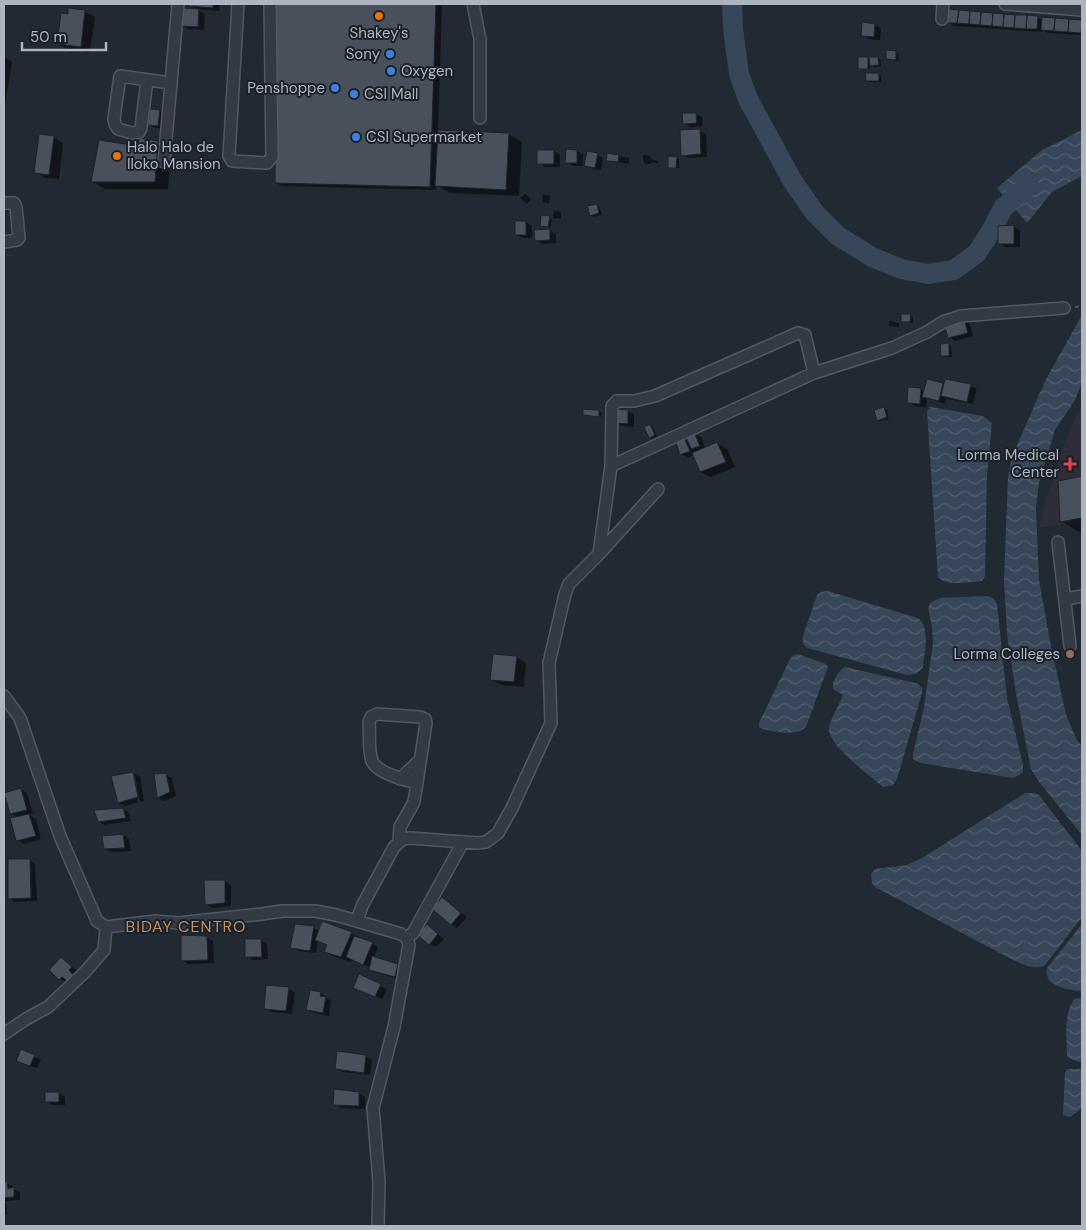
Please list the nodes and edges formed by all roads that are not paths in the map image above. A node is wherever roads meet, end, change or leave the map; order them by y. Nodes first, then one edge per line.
1 (178, 4) edge
2 (238, 4) edge
3 (270, 4) edge
4 (473, 4) edge
5 (943, 4) edge
6 (1005, 4) edge
7 (1082, 10) edge
8 (942, 19) dead end
9 (147, 80) junction
10 (171, 83) junction
11 (480, 118) dead end
12 (164, 162) dead end
13 (4, 203) edge
14 (4, 242) edge
15 (1064, 308) dead end
16 (814, 373) junction
17 (611, 466) junction
18 (658, 489) dead end
19 (1058, 542) dead end
20 (599, 554) junction
21 (1082, 596) edge
22 (1065, 599) junction
23 (1070, 646) dead end
24 (4, 696) edge
25 (420, 760) junction
26 (400, 779) junction
27 (417, 783) junction
28 (399, 842) junction
29 (464, 842) junction
30 (357, 921) junction
31 (106, 927) junction
32 (407, 938) junction
33 (4, 1034) edge
34 (378, 1226) edge

1 - 10 street
2 - 3 street
4 - 11 street
5 - 8 street
6 - 7 street
9 - 9 street
9 - 10 street
10 - 12 street
13 - 14 street
15 - 16 street
16 - 17 street
16 - 17 street
17 - 20 street
18 - 20 street
19 - 22 street
20 - 29 street
21 - 22 street
22 - 23 street
24 - 31 street
25 - 26 street
25 - 26 street
25 - 27 street
26 - 27 street
27 - 28 street
28 - 29 street
28 - 30 street
29 - 32 street
30 - 31 street
30 - 32 street
31 - 33 street
32 - 34 street

